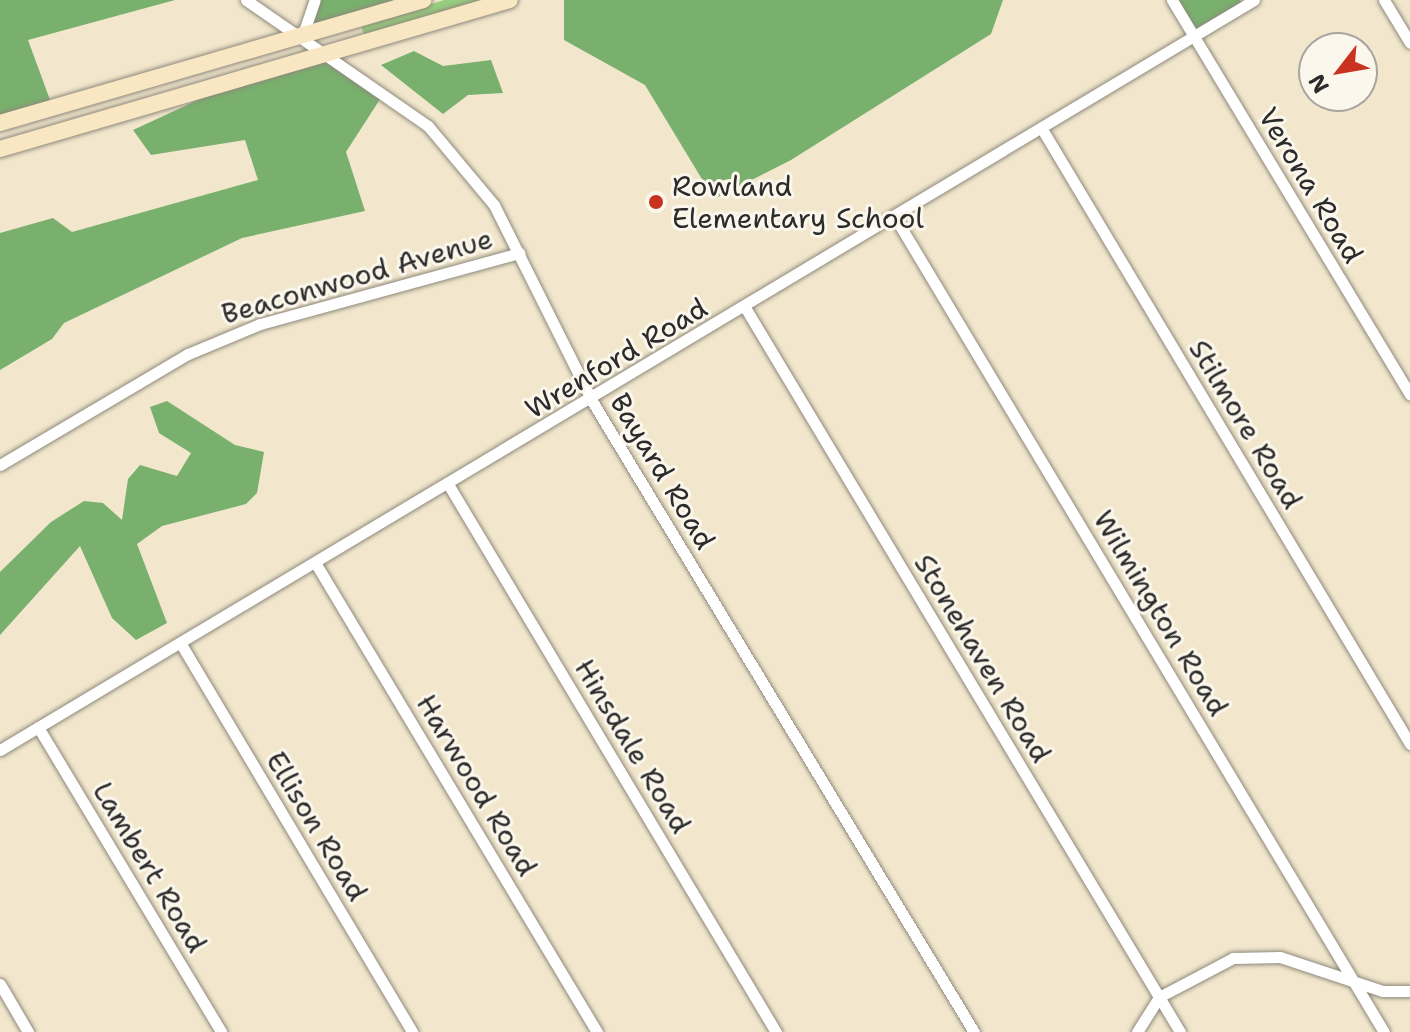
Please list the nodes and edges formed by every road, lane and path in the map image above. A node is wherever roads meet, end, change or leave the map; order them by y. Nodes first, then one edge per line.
1 (246, 0) edge
2 (315, 0) edge
3 (424, 0) edge
4 (510, 0) edge
5 (1172, 0) edge
6 (1254, 0) edge
7 (1384, 0) edge
8 (302, 37) junction
9 (1194, 37) junction
10 (1410, 43) edge
11 (330, 56) junction
12 (0, 123) edge
13 (1042, 129) junction
14 (0, 149) edge
15 (896, 219) junction
16 (519, 253) junction
17 (746, 309) junction
18 (1410, 395) edge
19 (592, 401) junction
20 (0, 465) edge
21 (448, 484) junction
22 (316, 564) junction
23 (181, 644) junction
24 (38, 727) junction
25 (1410, 744) edge
26 (0, 750) edge
27 (1356, 983) junction
28 (0, 984) edge
29 (1410, 991) edge
30 (1159, 997) junction
31 (28, 1032) edge
32 (221, 1032) edge
33 (412, 1032) edge
34 (597, 1032) edge
35 (776, 1032) edge
36 (974, 1032) edge
37 (1137, 1032) edge
38 (1180, 1032) edge
39 (1384, 1032) edge

1 - 8 street, Bayard Road
2 - 8 street
3 - 8 street
4 - 11 street
5 - 9 street, Verona Road
6 - 9 street, Wrenford Road
7 - 10 street
8 - 11 street, Bayard Road
8 - 12 street
9 - 13 street, Wrenford Road
9 - 18 street, Verona Road
11 - 14 street
11 - 16 street, Bayard Road
13 - 15 street, Wrenford Road
13 - 25 street, Stilmore Road
15 - 17 street, Wrenford Road
15 - 27 street, Wilmington Road
16 - 19 street, Bayard Road
16 - 20 street, Beaconwood Avenue
17 - 19 street, Wrenford Road
17 - 30 street, Stonehaven Road
19 - 21 street, Wrenford Road
19 - 36 street, Bayard Road
21 - 22 street, Wrenford Road
21 - 35 street, Hinsdale Road
22 - 23 street, Wrenford Road
22 - 34 street, Harwood Road
23 - 24 street, Wrenford Road
23 - 33 street, Ellison Road
24 - 26 street, Wrenford Road
24 - 32 street, Lambert Road
27 - 29 street
27 - 30 street
27 - 39 street, Wilmington Road
28 - 31 street
30 - 37 street
30 - 38 street, Stonehaven Road

